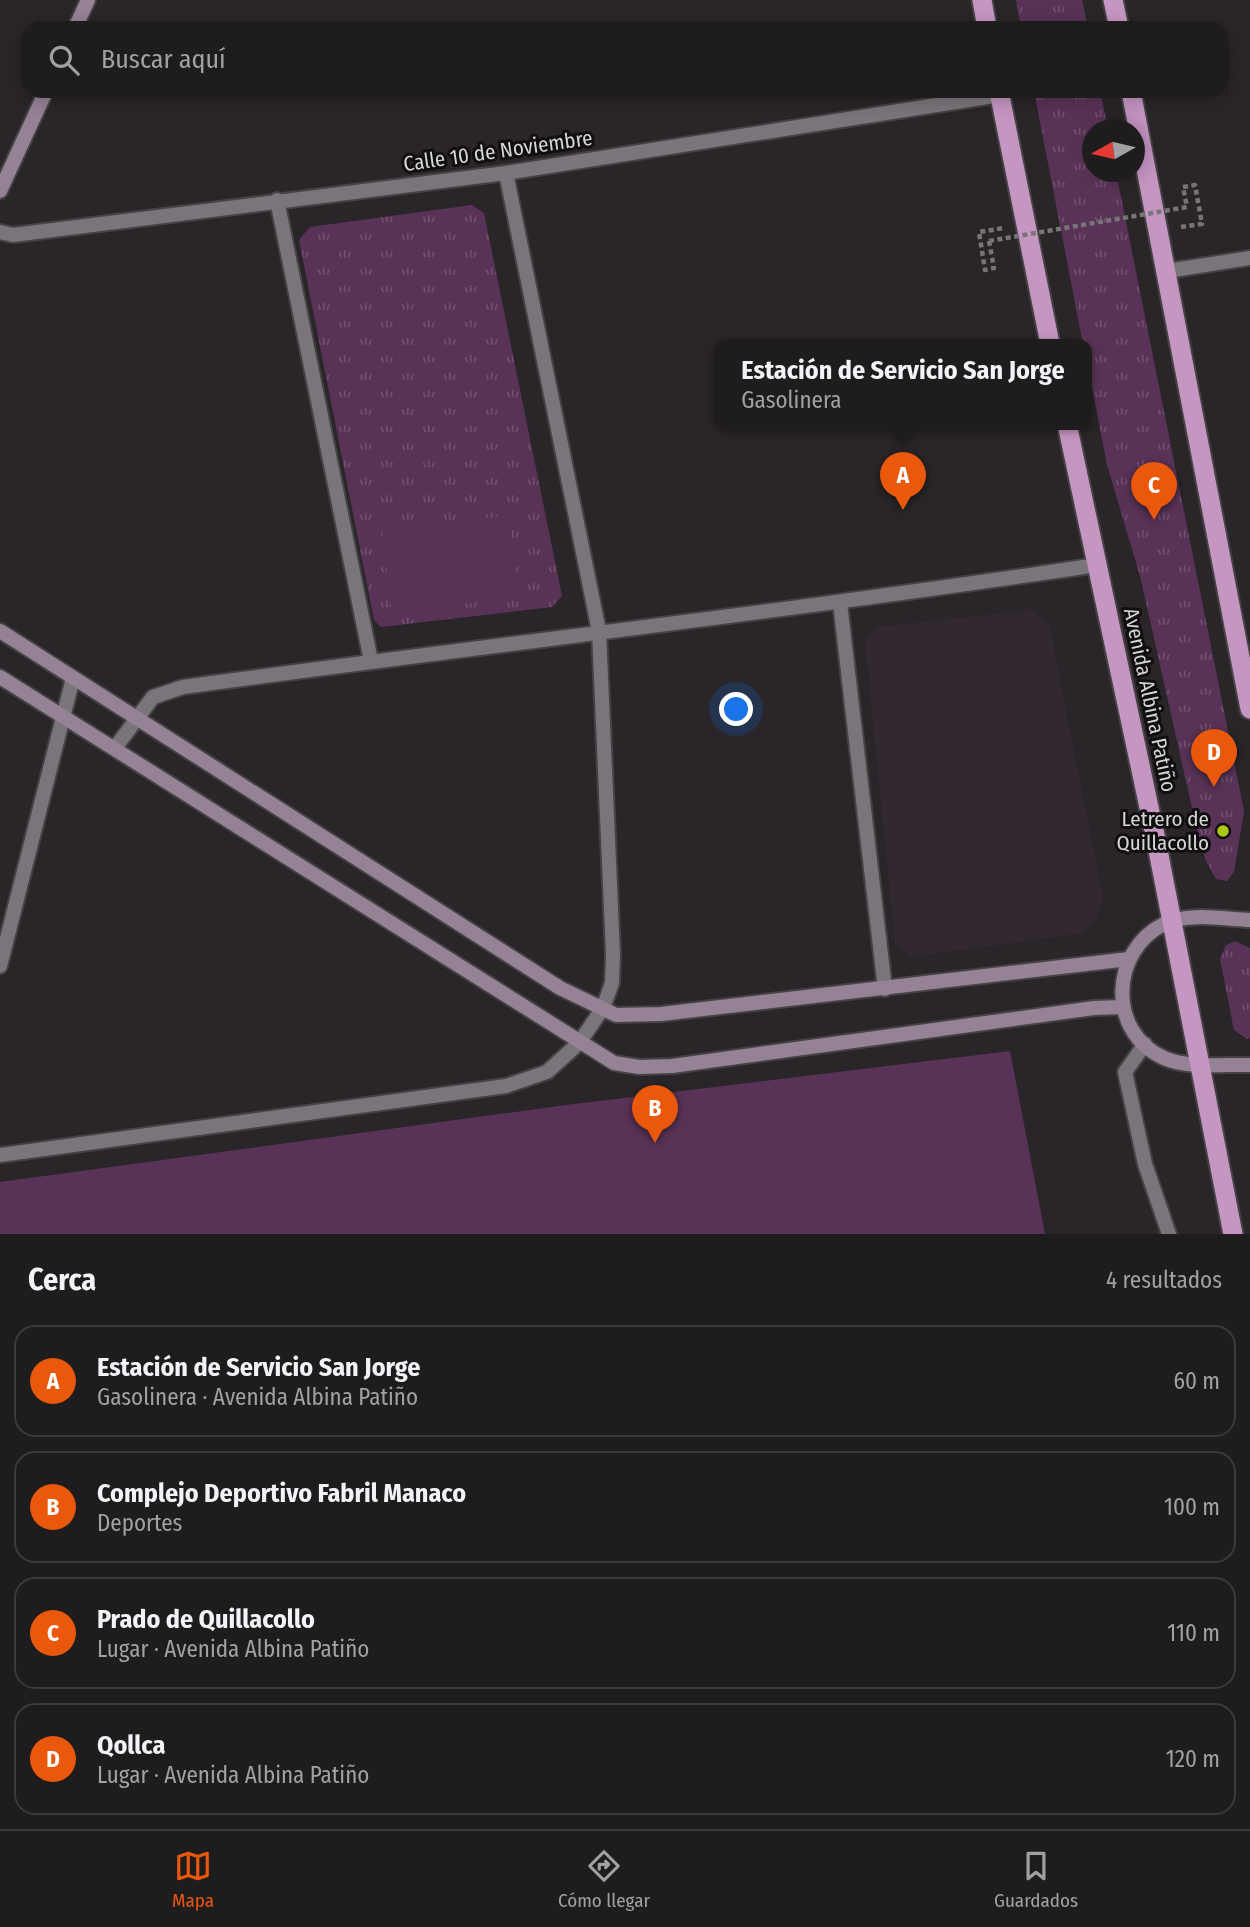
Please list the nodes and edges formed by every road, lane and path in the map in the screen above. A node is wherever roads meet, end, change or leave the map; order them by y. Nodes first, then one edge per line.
1 (88, 0) edge
2 (982, 0) edge
3 (1113, 0) edge
4 (78, 21) edge
5 (986, 21) edge
6 (1118, 21) edge
7 (43, 98) edge
8 (968, 98) edge
9 (1000, 98) edge
10 (1132, 98) edge
11 (506, 173) junction
12 (0, 191) edge
13 (277, 200) junction
14 (1202, 224) dead end
15 (0, 232) edge
16 (979, 232) dead end
17 (1250, 258) edge
18 (1167, 271) junction
19 (1049, 339) edge
20 (1068, 430) edge
21 (1097, 565) junction
22 (840, 603) junction
23 (0, 631) edge
24 (599, 631) junction
25 (371, 661) junction
26 (0, 677) edge
27 (73, 678) junction
28 (1250, 709) edge
29 (63, 716) junction
30 (137, 719) junction
31 (115, 748) junction
32 (1250, 920) edge
33 (1172, 921) junction
34 (1129, 959) junction
35 (0, 966) edge
36 (885, 989) junction
37 (1123, 1007) junction
38 (603, 1008) junction
39 (579, 1043) junction
40 (1145, 1044) junction
41 (1199, 1064) junction
42 (1250, 1065) edge
43 (0, 1155) edge
44 (1169, 1234) edge
45 (1233, 1234) edge

1 - 4 main road
2 - 5 highway
3 - 6 highway
7 - 12 main road
8 - 11 street, Calle 10 de Noviembre
9 - 19 highway
10 - 18 highway
11 - 13 street, Calle 10 de Noviembre
11 - 24 street
13 - 15 street, Calle 10 de Noviembre
13 - 25 street
14 - 16 path, bridge
17 - 18 street
18 - 28 highway
20 - 21 highway, Avenida Albina Patiño
21 - 22 street
21 - 33 highway, Avenida Albina Patiño
22 - 24 street
22 - 36 street
23 - 27 main road
24 - 25 street
24 - 38 street
25 - 30 street
26 - 29 main road
27 - 29 street
27 - 30 main road
29 - 31 main road
29 - 35 street
30 - 31 street
30 - 38 main road
31 - 39 main road
32 - 33 main road
33 - 34 main road
33 - 41 highway, Avenida Albina Patiño
34 - 36 main road
34 - 37 main road
36 - 38 main road
37 - 39 main road
37 - 40 main road
38 - 39 street
39 - 43 street
40 - 41 main road
40 - 44 street
41 - 42 main road
41 - 45 highway, Avenida Albina Patiño

